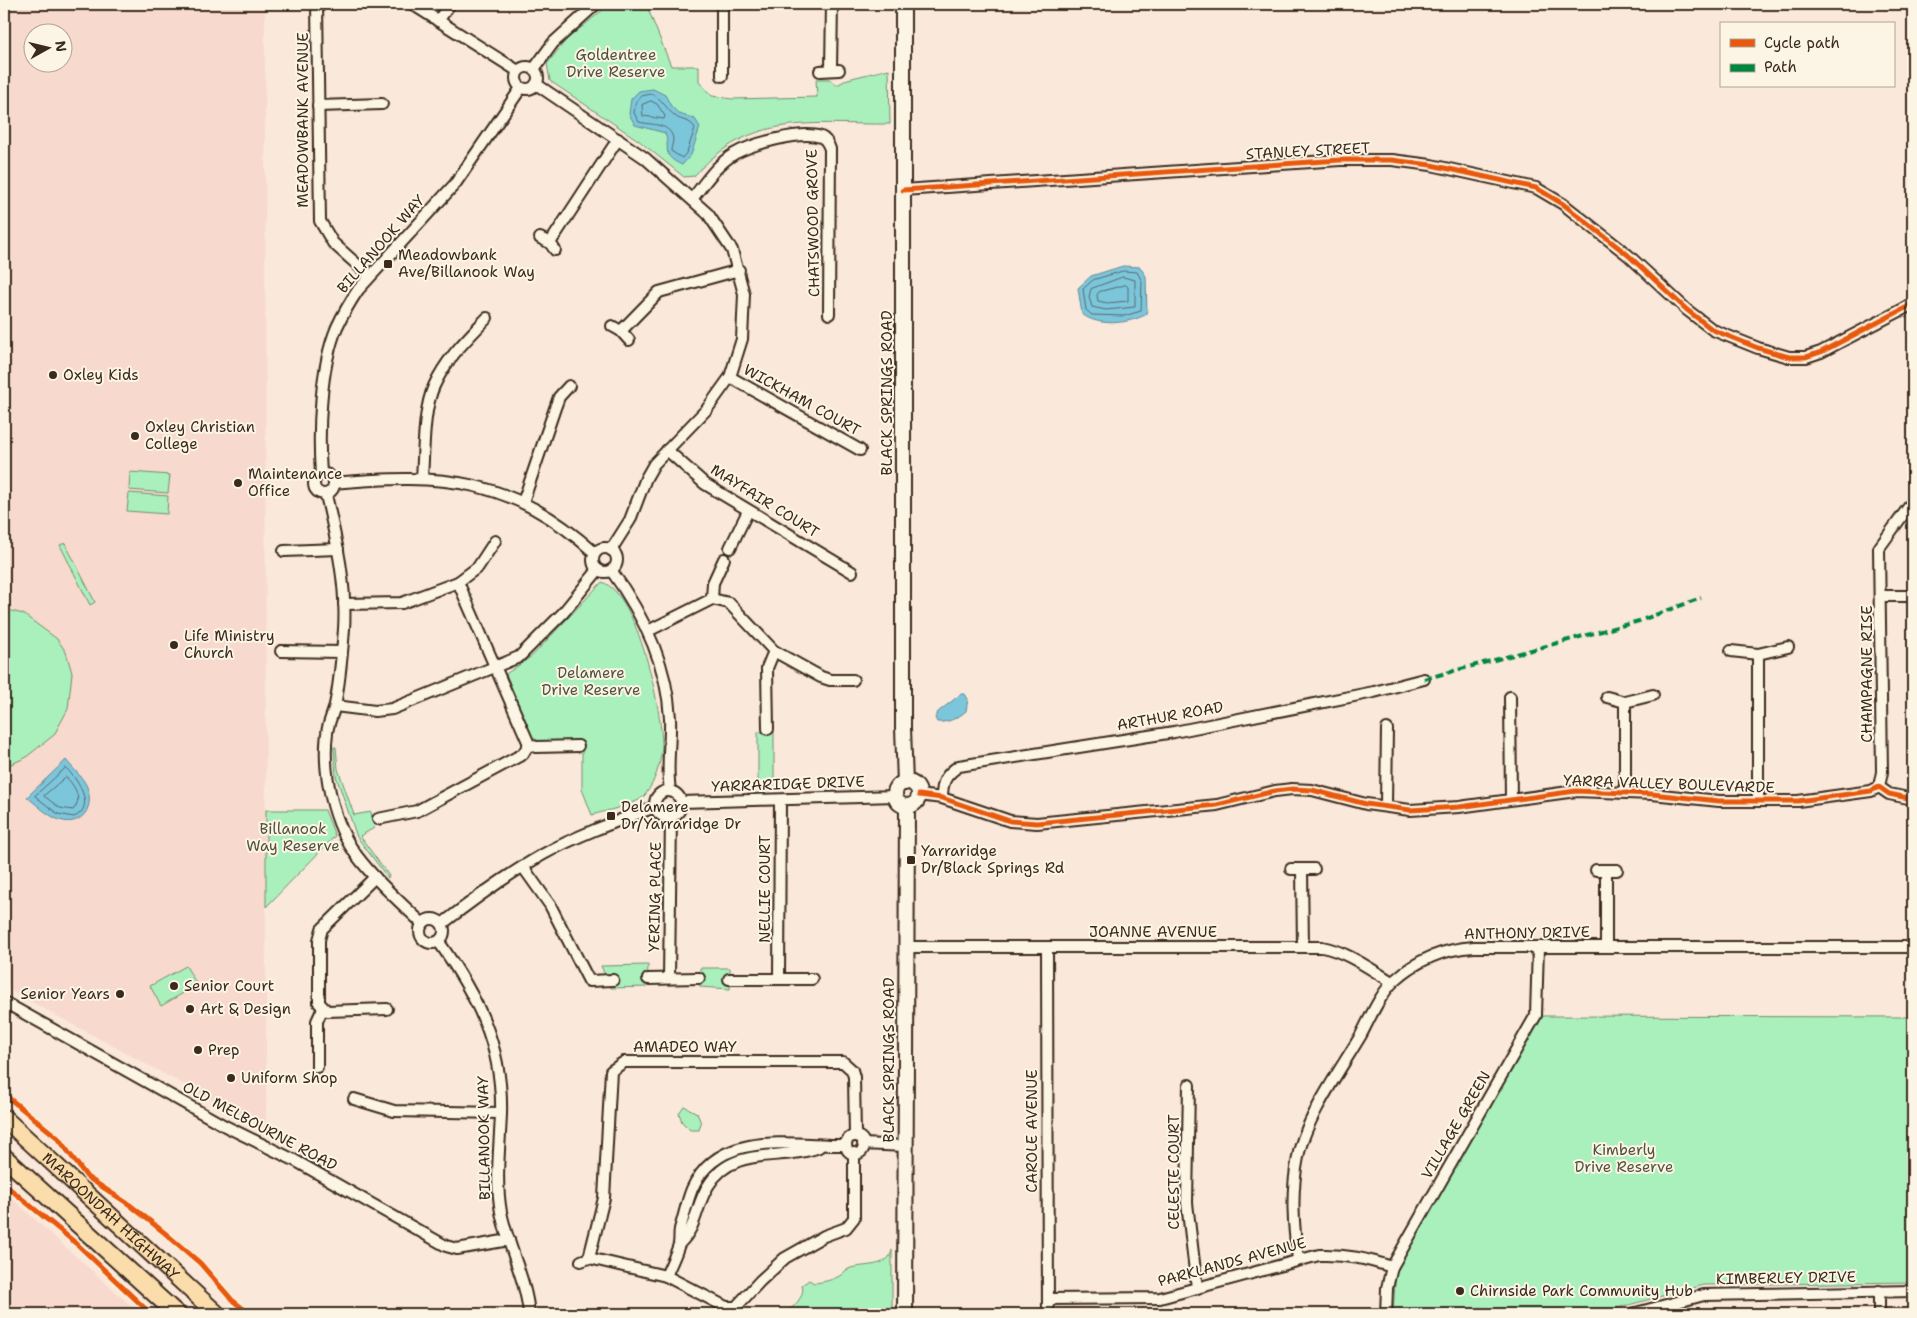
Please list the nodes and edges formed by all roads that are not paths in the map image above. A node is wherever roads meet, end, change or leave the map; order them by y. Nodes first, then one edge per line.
1 (317, 4) edge
2 (415, 4) edge
3 (450, 4) edge
4 (596, 4) edge
5 (722, 4) edge
6 (832, 4) edge
7 (903, 4) edge
8 (438, 21) junction
9 (534, 69) junction
10 (518, 71) junction
11 (820, 71) dead end
12 (722, 76) dead end
13 (536, 84) junction
14 (521, 88) junction
15 (382, 104) dead end
16 (318, 106) junction
17 (618, 139) junction
18 (903, 190) junction
19 (692, 199) junction
20 (549, 244) dead end
21 (739, 270) junction
22 (370, 276) junction
23 (1913, 304) edge
24 (829, 314) dead end
25 (487, 318) dead end
26 (629, 340) dead end
27 (730, 377) junction
28 (569, 386) dead end
29 (667, 450) junction
30 (860, 450) dead end
31 (321, 474) junction
32 (422, 478) junction
33 (334, 483) junction
34 (326, 495) junction
35 (1913, 500) edge
36 (523, 502) junction
37 (748, 511) junction
38 (495, 541) dead end
39 (730, 548) dead end
40 (338, 549) junction
41 (612, 550) junction
42 (284, 551) dead end
43 (595, 553) junction
44 (724, 559) dead end
45 (598, 570) junction
46 (611, 570) junction
47 (852, 572) dead end
48 (458, 582) junction
49 (1881, 596) junction
50 (1913, 596) edge
51 (712, 599) junction
52 (344, 604) junction
53 (648, 631) junction
54 (1788, 647) dead end
55 (1731, 650) dead end
56 (774, 651) junction
57 (281, 652) dead end
58 (341, 652) junction
59 (1758, 654) junction
60 (495, 667) junction
61 (1424, 679) dead end
62 (853, 680) dead end
63 (1653, 695) dead end
64 (1510, 697) dead end
65 (1607, 698) dead end
66 (1625, 702) junction
67 (335, 706) junction
68 (1387, 729) dead end
69 (768, 730) dead end
70 (529, 744) junction
71 (578, 746) dead end
72 (905, 783) junction
73 (1879, 787) junction
74 (670, 790) junction
75 (1625, 792) junction
76 (896, 796) junction
77 (919, 796) junction
78 (942, 798) junction
79 (1913, 799) edge
80 (780, 800) junction
81 (1511, 800) junction
82 (681, 802) junction
83 (1758, 802) junction
84 (1386, 805) junction
85 (907, 806) junction
86 (655, 807) junction
87 (672, 816) junction
88 (378, 819) dead end
89 (523, 867) junction
90 (1291, 869) dead end
91 (1302, 869) junction
92 (1314, 869) dead end
93 (1617, 870) dead end
94 (375, 877) junction
95 (422, 924) junction
96 (442, 924) junction
97 (439, 942) junction
98 (1303, 946) junction
99 (905, 947) junction
100 (1047, 947) junction
101 (1538, 947) junction
102 (1606, 947) junction
103 (1913, 947) edge
104 (669, 978) junction
105 (699, 978) dead end
106 (779, 978) junction
107 (648, 979) dead end
108 (729, 979) dead end
109 (812, 979) dead end
110 (612, 980) dead end
111 (1392, 982) junction
112 (4, 1002) edge
113 (323, 1008) junction
114 (387, 1009) dead end
115 (317, 1067) dead end
116 (1189, 1085) dead end
117 (354, 1099) dead end
118 (501, 1113) junction
119 (4, 1118) edge
120 (855, 1136) junction
121 (863, 1144) junction
122 (846, 1146) junction
123 (905, 1146) junction
124 (854, 1153) junction
125 (4, 1157) edge
126 (509, 1240) junction
127 (1298, 1259) junction
128 (1392, 1267) junction
129 (666, 1276) junction
130 (1197, 1288) junction
131 (1913, 1291) edge
132 (1879, 1292) junction
133 (1048, 1299) junction
134 (177, 1314) edge
135 (217, 1314) edge
136 (529, 1314) edge
137 (905, 1314) edge
138 (1048, 1314) edge
139 (1386, 1314) edge
140 (1632, 1314) edge
141 (1880, 1314) edge

1 - 16 street, MEADOWBANK AVENUE
2 - 8 street
3 - 8 street
4 - 9 street
5 - 12 street
6 - 11 street
7 - 18 main road, BLACK SPRINGS ROAD
8 - 10 street
9 - 10 street
9 - 13 street
10 - 14 street
13 - 14 street
13 - 17 street
14 - 22 street, BILLANOOK WAY
15 - 16 street
16 - 22 street, MEADOWBANK AVENUE
17 - 19 street
17 - 20 street
18 - 23 street, STANLEY STREET
18 - 72 main road, BLACK SPRINGS ROAD
19 - 21 street
19 - 24 street, CHATSWOOD GROVE
21 - 26 street
21 - 27 street
22 - 31 street, BILLANOOK WAY
25 - 32 street
27 - 29 street
27 - 30 street, WICKHAM COURT
28 - 36 street
29 - 37 street, MAYFAIR COURT
29 - 41 street
31 - 33 street
31 - 34 street
32 - 33 street
32 - 36 street
33 - 34 street
34 - 40 street
35 - 49 street, CHAMPAGNE RISE
36 - 43 street
37 - 39 street
37 - 47 street, MAYFAIR COURT
38 - 48 street
40 - 42 street
40 - 52 street
41 - 43 street
41 - 46 street
43 - 45 street
44 - 51 street
45 - 46 street
45 - 60 street
46 - 53 street
48 - 52 street
48 - 60 street
49 - 50 street
49 - 73 street, CHAMPAGNE RISE
51 - 53 street
51 - 56 street
52 - 58 street
53 - 74 street
54 - 59 street
55 - 59 street
56 - 62 street
56 - 69 street
57 - 58 street
58 - 67 street
59 - 83 street
60 - 67 street
60 - 70 street
61 - 78 street, ARTHUR ROAD
63 - 66 street
64 - 81 street
65 - 66 street
66 - 75 street
67 - 94 street
68 - 84 street
70 - 71 street
70 - 88 street
72 - 76 main road
72 - 77 main road
73 - 79 street
73 - 83 street, YARRA VALLEY BOULEVARDE
74 - 82 street
74 - 86 street
75 - 81 street, YARRA VALLEY BOULEVARDE
75 - 83 street, YARRA VALLEY BOULEVARDE
76 - 80 street, YARRARIDGE DRIVE
76 - 85 main road
77 - 78 street, YARRA VALLEY BOULEVARDE
77 - 85 main road
78 - 84 street, YARRA VALLEY BOULEVARDE
80 - 82 street, YARRARIDGE DRIVE
80 - 106 street, NELLIE COURT
81 - 84 street, YARRA VALLEY BOULEVARDE
82 - 87 street
85 - 99 main road, BLACK SPRINGS ROAD
86 - 87 street
86 - 89 street
87 - 104 street, YERING PLACE
89 - 96 street
89 - 110 street
90 - 91 street
91 - 92 street
91 - 98 street
93 - 102 street
94 - 95 street
94 - 113 street
95 - 96 street
95 - 97 street
96 - 97 street
97 - 118 street, BILLANOOK WAY
98 - 100 street, JOANNE AVENUE
98 - 111 street, JOANNE AVENUE
99 - 100 street, JOANNE AVENUE
99 - 123 main road, BLACK SPRINGS ROAD
100 - 133 street, CAROLE AVENUE
101 - 102 street, ANTHONY DRIVE
101 - 111 street, ANTHONY DRIVE
101 - 128 street, VILLAGE GREEN
102 - 103 street, ANTHONY DRIVE
104 - 105 street
104 - 107 street
106 - 108 street
106 - 109 street
111 - 127 street, ANTHONY DRIVE
112 - 126 street, OLD MELBOURNE ROAD
113 - 114 street
113 - 115 street
116 - 130 street, CELESTE COURT
117 - 118 street
118 - 126 street, BILLANOOK WAY
119 - 135 highway, MAROONDAH HIGHWAY
120 - 121 street
120 - 122 street
120 - 129 street, AMADEO WAY
121 - 123 street
121 - 124 street
122 - 124 street
122 - 129 street
123 - 137 main road, BLACK SPRINGS ROAD
124 - 129 street
125 - 134 highway, MAROONDAH HIGHWAY
126 - 136 street, BILLANOOK WAY
127 - 128 street, PARKLANDS AVENUE
127 - 130 street, PARKLANDS AVENUE
128 - 139 street, VILLAGE GREEN
130 - 133 street, PARKLANDS AVENUE
131 - 132 street, KIMBERLEY DRIVE
132 - 140 street, KIMBERLEY DRIVE
132 - 141 street
133 - 138 street, CAROLE AVENUE

